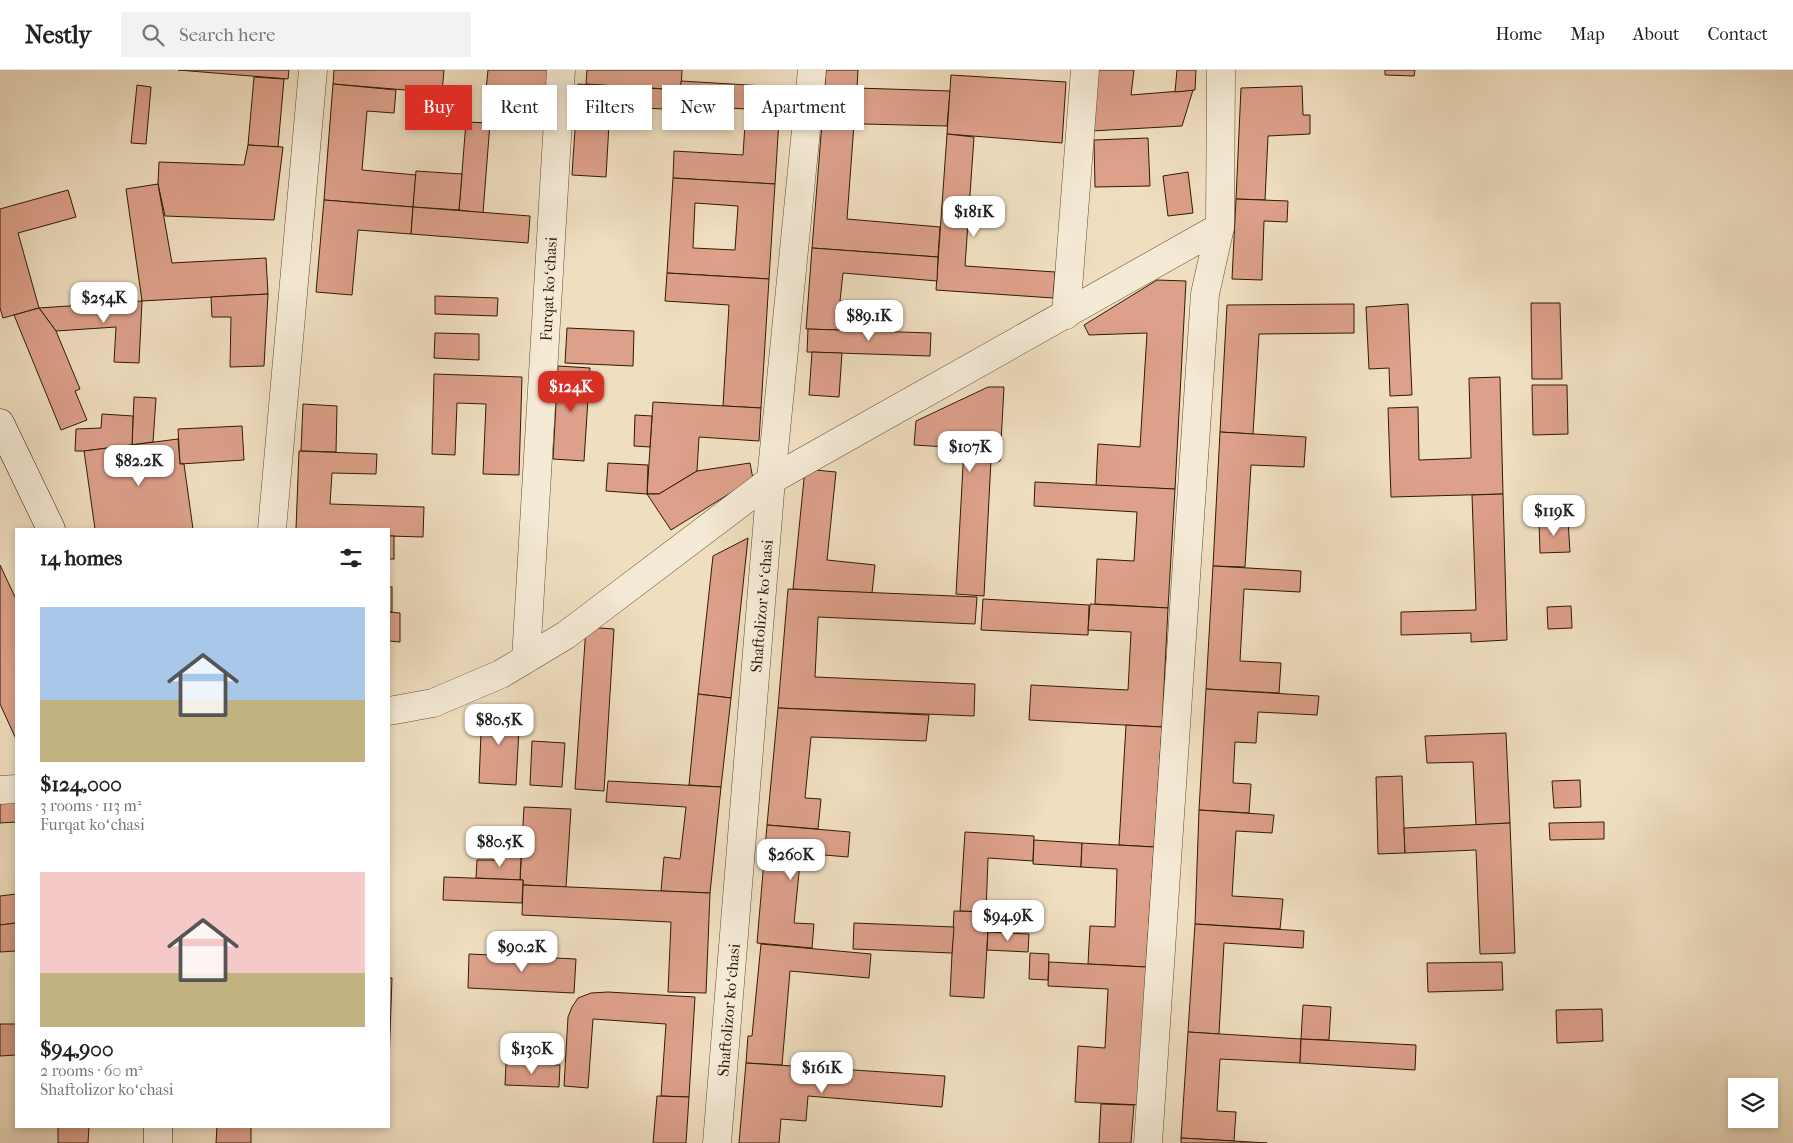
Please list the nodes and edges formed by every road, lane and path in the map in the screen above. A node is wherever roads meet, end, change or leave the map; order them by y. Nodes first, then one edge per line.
1 (313, 70) edge
2 (561, 70) edge
3 (812, 70) edge
4 (1086, 70) edge
5 (1221, 70) edge
6 (1220, 228) junction
7 (1066, 315) junction
8 (0, 423) edge
9 (772, 480) junction
10 (51, 528) edge
11 (272, 528) edge
12 (526, 659) junction
13 (390, 711) edge
14 (15, 789) edge
15 (0, 790) edge
16 (158, 1128) edge
17 (158, 1143) edge
18 (717, 1143) edge
19 (1148, 1143) edge

1 - 11 street
2 - 12 street, Furqat koʻchasi
3 - 9 street, Shaftolizor koʻchasi
4 - 7 street
5 - 6 street
6 - 7 street
6 - 19 street
7 - 9 street
8 - 10 street
9 - 12 street
9 - 18 street, Shaftolizor koʻchasi
12 - 13 street
14 - 15 street
16 - 17 street

